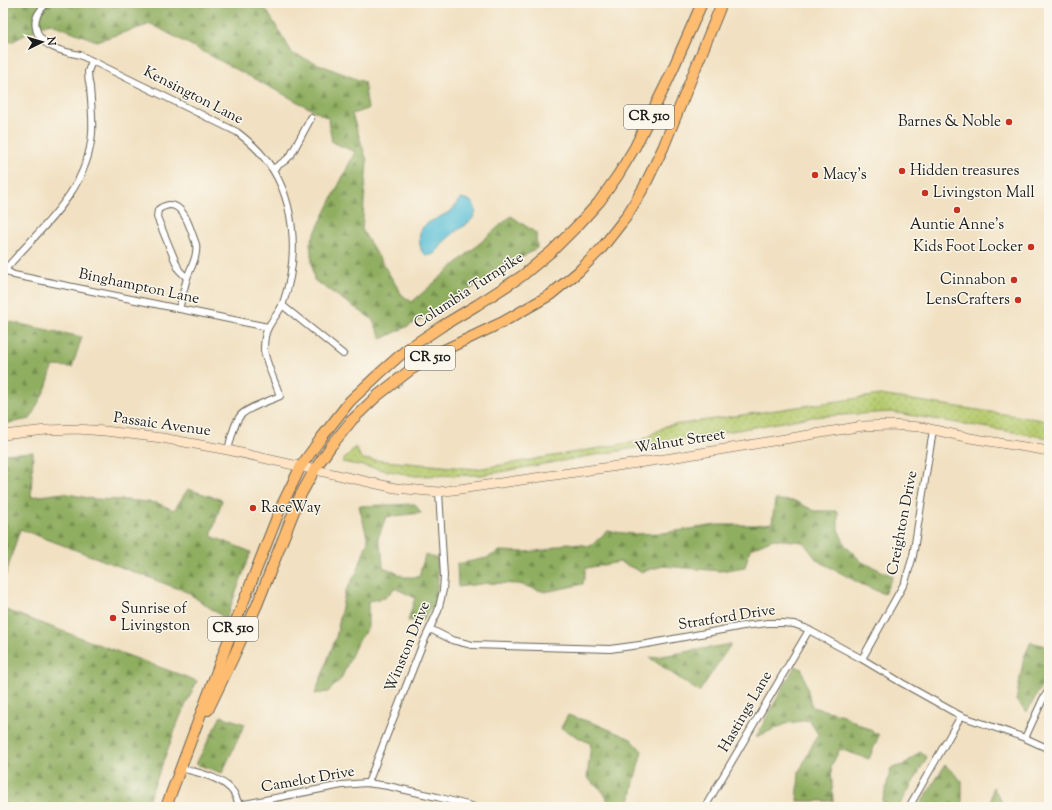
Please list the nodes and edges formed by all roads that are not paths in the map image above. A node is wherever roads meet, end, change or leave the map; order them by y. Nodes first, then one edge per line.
1 (47, 3) edge
2 (702, 3) edge
3 (722, 3) edge
4 (92, 60) junction
5 (311, 118) dead end
6 (272, 169) junction
7 (4, 271) edge
8 (188, 278) junction
9 (282, 305) junction
10 (179, 309) junction
11 (268, 328) junction
12 (343, 354) dead end
13 (933, 430) junction
14 (3, 434) edge
15 (228, 450) junction
16 (1049, 451) edge
17 (301, 466) junction
18 (315, 469) junction
19 (439, 492) junction
20 (430, 629) junction
21 (809, 630) junction
22 (862, 659) junction
23 (1049, 690) edge
24 (961, 716) junction
25 (1025, 738) junction
26 (1049, 749) edge
27 (181, 768) junction
28 (368, 783) junction
29 (239, 806) edge
30 (166, 807) edge
31 (474, 807) edge
32 (705, 807) edge
33 (909, 807) edge

1 - 4 street, Kensington Lane
2 - 17 main road, Columbia Turnpike / CR 510
3 - 18 main road, CR 510
4 - 6 street, Kensington Lane
4 - 7 street
5 - 6 street
6 - 9 street, Kensington Lane
7 - 10 street, Binghampton Lane
8 - 8 street
8 - 10 street
9 - 11 street, Kensington Lane
9 - 12 street
10 - 11 street, Binghampton Lane
11 - 15 street, Kensington Lane
13 - 16 street, Walnut Street
13 - 19 street, Walnut Street
13 - 22 street, Creighton Drive
14 - 15 street, Passaic Avenue
15 - 17 street, Passaic Avenue
17 - 18 street, Passaic Avenue
17 - 27 main road, Columbia Turnpike / CR 510
18 - 19 street, Walnut Street
18 - 27 main road, CR 510
19 - 20 street, Winston Drive
20 - 21 street, Stratford Drive
20 - 28 street, Winston Drive
21 - 22 street, Stratford Drive
21 - 32 street, Hastings Lane
22 - 24 street, Stratford Drive
23 - 25 street
24 - 25 street, Stratford Drive
24 - 33 street
25 - 26 street, Stratford Drive
27 - 29 street
27 - 30 main road, CR 510
28 - 29 street, Camelot Drive
28 - 31 street, Camelot Drive

